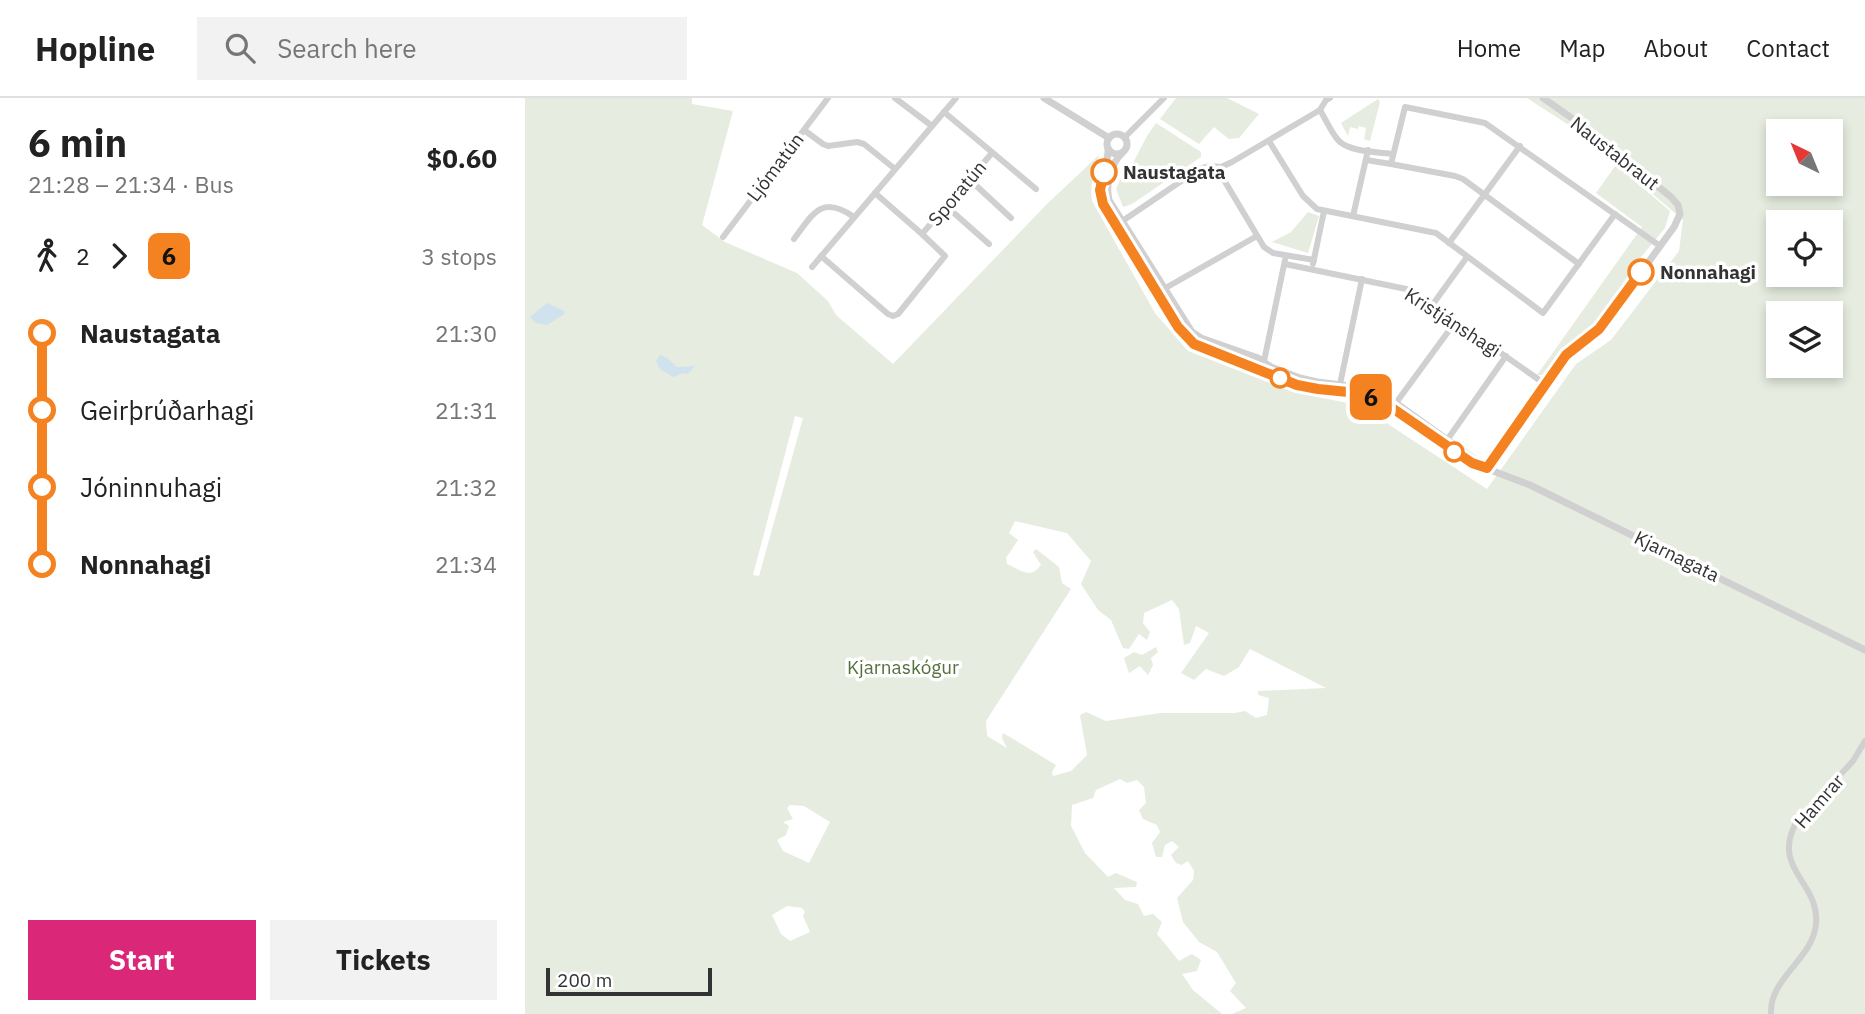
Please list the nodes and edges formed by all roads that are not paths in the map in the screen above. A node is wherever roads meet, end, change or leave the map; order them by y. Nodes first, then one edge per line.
1 (828, 98) edge
2 (895, 98) edge
3 (956, 98) edge
4 (1044, 98) edge
5 (1164, 98) edge
6 (1330, 98) edge
7 (1543, 98) edge
8 (1320, 110) junction
9 (944, 112) junction
10 (932, 126) junction
11 (804, 130) junction
12 (1125, 137) junction
13 (1109, 138) junction
14 (1269, 141) junction
15 (1520, 146) junction
16 (1108, 149) junction
17 (1368, 150) junction
18 (992, 153) junction
19 (1122, 153) junction
20 (1394, 154) junction
21 (1366, 160) junction
22 (1391, 164) junction
23 (1221, 167) junction
24 (895, 169) junction
25 (969, 179) junction
26 (1036, 189) dead end
27 (875, 193) junction
28 (1485, 194) junction
29 (946, 206) junction
30 (1324, 211) junction
31 (1615, 214) junction
32 (1353, 216) junction
33 (854, 218) junction
34 (1011, 218) dead end
35 (1119, 223) junction
36 (922, 234) junction
37 (1257, 236) junction
38 (723, 237) dead end
39 (794, 239) dead end
40 (1449, 243) junction
41 (989, 244) dead end
42 (1660, 246) junction
43 (1286, 255) junction
44 (821, 256) junction
45 (1467, 257) junction
46 (1314, 260) junction
47 (1285, 264) junction
48 (1579, 264) junction
49 (812, 267) dead end
50 (1312, 269) junction
51 (1362, 279) junction
52 (1161, 291) junction
53 (1433, 304) junction
54 (1456, 321) junction
55 (1506, 356) junction
56 (1263, 367) junction
57 (1545, 384) junction
58 (1339, 388) junction
59 (1394, 405) junction
60 (1446, 442) junction
61 (1487, 468) junction
62 (1865, 650) edge
63 (1865, 741) edge
64 (1771, 1014) edge

1 - 11 street, Ljómatún
2 - 10 street
3 - 9 street
4 - 13 street
5 - 12 street
6 - 8 street
7 - 42 street, Naustabraut
8 - 14 street
8 - 17 street
9 - 10 street
9 - 18 street, Sporatún
10 - 24 street
11 - 24 street
11 - 38 street, Ljómatún
12 - 13 street
12 - 19 street
13 - 16 street
14 - 23 street
14 - 30 street
15 - 20 street
15 - 28 street
15 - 31 street
16 - 19 street
16 - 35 street, Kjarnagata
17 - 20 street
17 - 21 street
18 - 25 street, Sporatún
18 - 26 street, Sporatún
19 - 35 street, Kjarnagata
20 - 22 street
21 - 22 street
21 - 32 street
22 - 28 street
23 - 35 street
23 - 37 street
24 - 27 street
25 - 29 street, Sporatún
25 - 34 street
27 - 33 street
27 - 36 street
28 - 40 street
28 - 48 street
29 - 36 street, Sporatún
29 - 41 street
30 - 32 street
30 - 46 street
31 - 42 street
31 - 48 street
32 - 40 street
33 - 39 street
33 - 44 street
35 - 52 street, Kjarnagata
36 - 44 street
37 - 43 street
37 - 52 street
40 - 45 street
42 - 57 street
43 - 46 street
43 - 47 street
44 - 49 street
45 - 48 street
45 - 53 street
46 - 50 street
47 - 50 street, Kristjánshagi
47 - 56 street
50 - 51 street, Kristjánshagi
51 - 53 street, Kristjánshagi
51 - 58 street
52 - 56 street, Kjarnagata
53 - 54 street, Kristjánshagi
54 - 55 street, Kristjánshagi
54 - 59 street
55 - 57 street, Kristjánshagi
55 - 60 street
56 - 58 street, Kjarnagata
57 - 61 street
58 - 59 street, Kjarnagata
59 - 60 street, Kjarnagata
60 - 61 street, Kjarnagata
61 - 62 street, Kjarnagata
63 - 64 street, Hamrar

